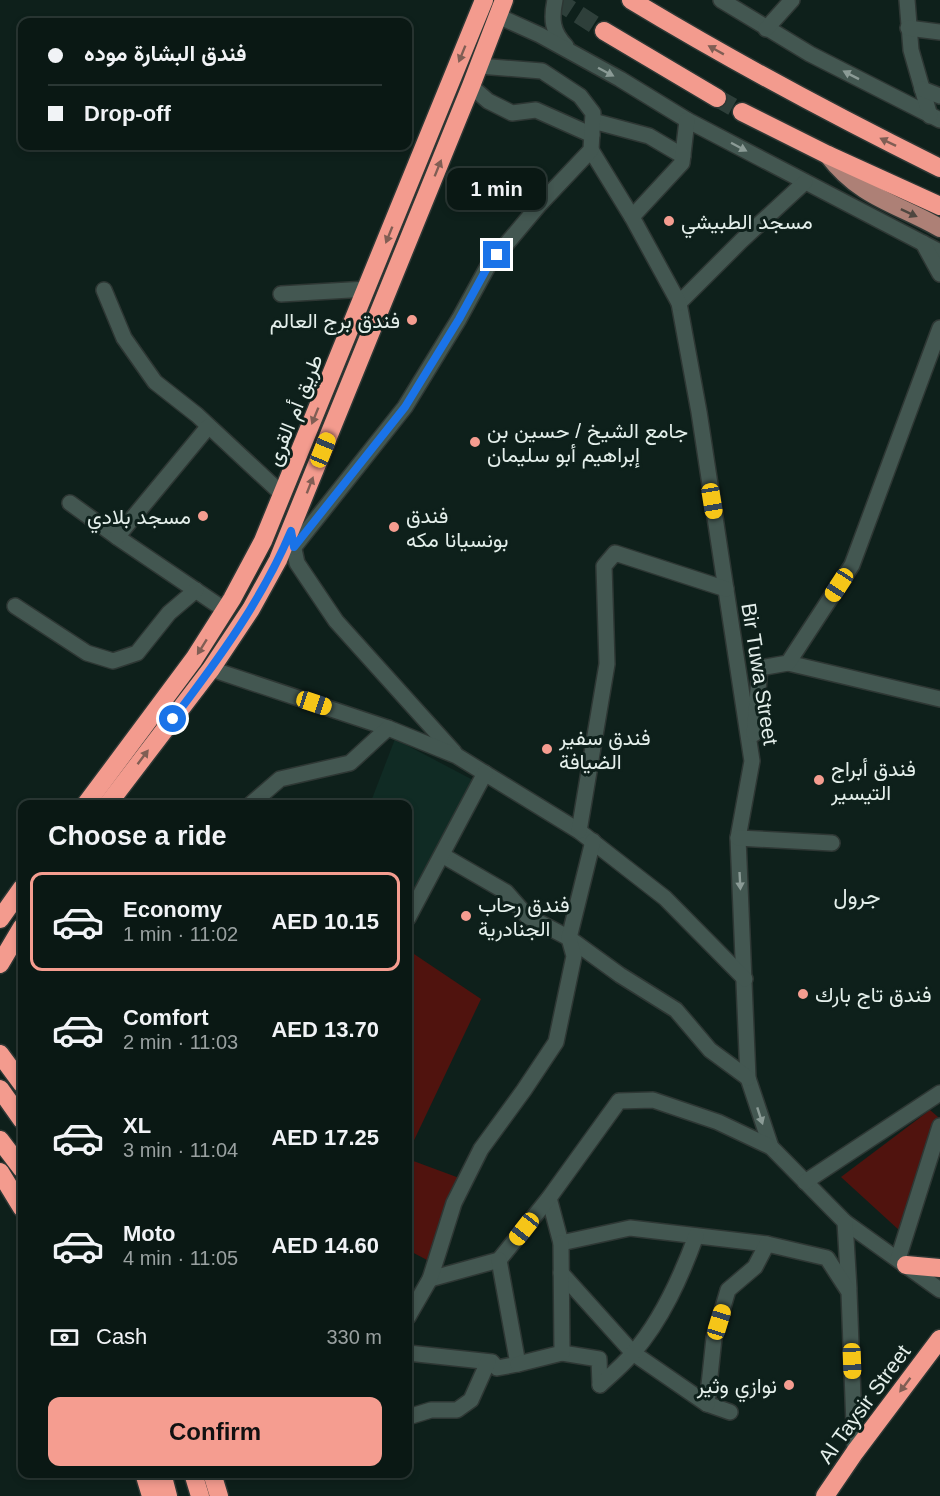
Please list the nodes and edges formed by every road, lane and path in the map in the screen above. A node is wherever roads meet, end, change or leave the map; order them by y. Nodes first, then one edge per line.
1 (484, 0) edge
2 (632, 0) edge
3 (721, 0) edge
4 (792, 0) edge
5 (907, 0) edge
6 (501, 8) edge
7 (553, 8) edge
8 (908, 28) junction
9 (766, 29) junction
10 (604, 31) tunnel mouth
11 (940, 32) edge
12 (576, 55) junction
13 (479, 66) junction
14 (471, 86) junction
15 (922, 89) junction
16 (940, 96) edge
17 (717, 98) tunnel mouth
18 (742, 112) tunnel mouth
19 (935, 118) edge
20 (687, 120) junction
21 (593, 128) junction
22 (591, 150) junction
23 (828, 155) junction
24 (683, 156) junction
25 (940, 168) edge
26 (805, 182) junction
27 (940, 206) edge
28 (632, 217) junction
29 (940, 228) edge
30 (923, 243) junction
31 (940, 252) edge
32 (940, 274) edge
33 (367, 289) junction
34 (104, 290) dead end
35 (281, 294) dead end
36 (679, 303) junction
37 (939, 333) edge
38 (208, 427) junction
39 (283, 495) junction
40 (70, 503) dead end
41 (117, 537) junction
42 (292, 539) junction
43 (726, 589) junction
44 (196, 590) junction
45 (15, 606) dead end
46 (225, 609) junction
47 (788, 663) junction
48 (211, 669) junction
49 (940, 699) edge
50 (388, 728) junction
51 (457, 756) junction
52 (752, 761) junction
53 (485, 773) junction
54 (89, 800) edge
55 (111, 800) edge
56 (256, 800) edge
57 (579, 831) junction
58 (738, 838) junction
59 (593, 842) junction
60 (832, 843) dead end
61 (442, 855) junction
62 (18, 883) edge
63 (18, 894) edge
64 (0, 896) edge
65 (412, 911) edge
66 (0, 919) edge
67 (18, 925) edge
68 (18, 934) edge
69 (569, 938) junction
70 (0, 950) edge
71 (0, 964) edge
72 (745, 979) junction
73 (0, 1054) edge
74 (747, 1077) junction
75 (18, 1079) edge
76 (0, 1089) edge
77 (940, 1093) edge
78 (18, 1114) edge
79 (940, 1126) edge
80 (0, 1140) edge
81 (771, 1148) junction
82 (18, 1164) edge
83 (0, 1172) edge
84 (805, 1182) junction
85 (549, 1198) junction
86 (18, 1201) edge
87 (845, 1222) junction
88 (696, 1236) junction
89 (561, 1243) junction
90 (767, 1244) junction
91 (499, 1260) junction
92 (902, 1262) junction
93 (940, 1268) edge
94 (561, 1273) junction
95 (430, 1279) junction
96 (940, 1290) edge
97 (849, 1292) junction
98 (412, 1310) edge
99 (940, 1339) edge
100 (412, 1353) edge
101 (562, 1353) junction
102 (633, 1353) junction
103 (488, 1362) junction
104 (518, 1364) junction
105 (707, 1404) junction
106 (730, 1412) dead end
107 (412, 1417) edge
108 (855, 1452) junction
109 (146, 1478) edge
110 (163, 1478) edge
111 (195, 1478) edge
112 (214, 1478) edge
113 (151, 1496) edge
114 (168, 1496) edge
115 (200, 1496) edge
116 (219, 1496) edge
117 (825, 1496) edge

1 -> 33 highway, طريق أم القرى
25 -> 2 highway
3 - 9 street
4 - 9 street
5 - 8 street
6 - 12 street
6 - 13 highway, طريق أم القرى
7 - 12 street
8 - 11 street
8 - 15 street
19 -> 9 street
10 - 17 highway
12 -> 20 street
13 - 14 highway, طريق أم القرى
13 - 21 street
14 - 21 street
42 -> 14 highway, طريق أم القرى
15 - 16 street
15 - 19 street
18 - 23 highway
20 - 24 street
20 -> 26 street
21 - 22 street
21 - 24 street
22 - 28 street, Bir Tuwa Street
22 - 42 street
23 - 27 highway
23 -> 29 main road
24 - 28 street
26 - 30 street
26 - 36 street
28 - 36 street, Bir Tuwa Street
30 - 31 street
30 - 32 street
33 - 35 street
33 -> 39 highway, طريق أم القرى
34 - 38 street
36 - 43 street, Bir Tuwa Street
37 - 47 street
38 - 39 street
38 - 41 street
39 - 42 highway
39 - 46 highway, طريق أم القرى
40 - 41 street
41 - 44 street
42 - 48 highway, طريق أم القرى
42 - 51 street
43 - 52 street, Bir Tuwa Street
43 - 57 street
44 - 45 street
44 - 46 street
46 -> 54 highway, طريق أم القرى
47 - 49 street
47 - 52 street
48 - 50 street
55 -> 48 highway, طريق أم القرى
50 - 51 street
50 - 56 street
51 - 53 street
52 - 58 street, Bir Tuwa Street
53 - 57 street
53 - 61 street
57 - 59 street
58 - 60 street
58 -> 72 street, Bir Tuwa Street
59 - 69 street
59 - 72 street
61 - 65 street
61 - 69 street
62 - 64 highway
63 - 66 highway
67 - 70 highway
68 - 71 highway
69 - 74 street
69 - 95 street
72 - 74 street, Bir Tuwa Street
73 - 75 highway
74 -> 81 street, Bir Tuwa Street
76 - 78 highway
77 - 84 street
79 - 92 street
80 - 82 highway
81 - 84 street, Bir Tuwa Street
81 - 85 street
83 - 86 highway
84 - 87 street, Bir Tuwa Street
85 - 89 street
85 - 91 street
87 - 92 street, Bir Tuwa Street
87 - 97 street
88 - 89 street
88 - 90 street
88 - 102 street
89 - 94 street
90 - 97 street
90 - 105 street
91 - 95 street
91 - 104 street
92 - 93 highway
92 - 96 street, Bir Tuwa Street
94 - 101 street
94 - 102 street
95 - 98 street
97 - 108 street
99 -> 108 highway, Al Taysir Street
100 - 103 street
101 - 102 street
101 - 104 street
102 - 105 street
103 - 104 street
103 - 107 street
105 - 106 street
108 - 117 highway, Al Taysir Street
109 - 113 highway
110 - 114 highway
111 - 115 highway
112 - 116 highway

